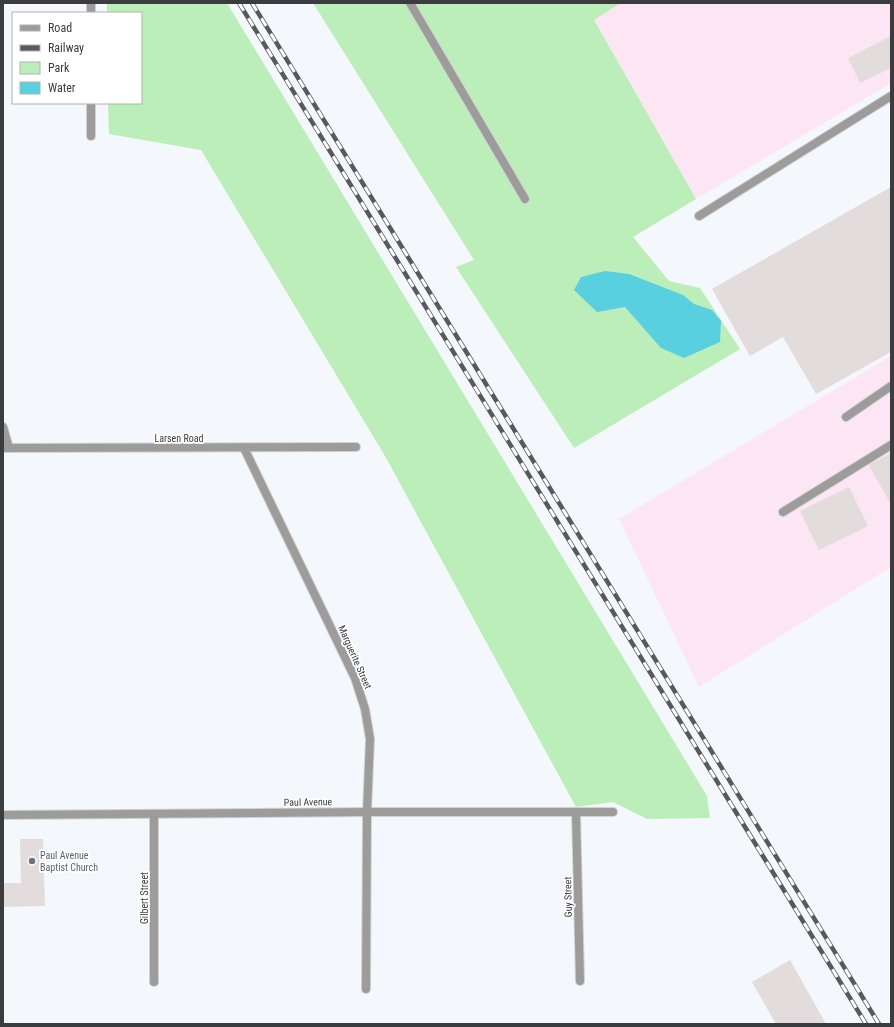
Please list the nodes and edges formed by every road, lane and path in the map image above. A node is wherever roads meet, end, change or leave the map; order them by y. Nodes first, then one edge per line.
1 (410, 3) edge
2 (891, 96) edge
3 (92, 104) edge
4 (91, 136) dead end
5 (526, 199) dead end
6 (699, 216) dead end
7 (891, 386) edge
8 (846, 417) dead end
9 (3, 427) edge
10 (891, 445) edge
11 (356, 447) dead end
12 (6, 448) edge
13 (244, 448) junction
14 (783, 512) dead end
15 (367, 812) junction
16 (613, 812) dead end
17 (576, 813) junction
18 (154, 814) junction
19 (3, 815) edge
20 (580, 981) dead end
21 (154, 982) dead end
22 (366, 989) dead end

1 - 5 street
2 - 6 street
3 - 4 street
7 - 8 street
9 - 12 street
10 - 14 street
11 - 13 street, Larsen Road
12 - 13 street, Larsen Road
13 - 15 street, Marguerite Street
15 - 17 street, Paul Avenue
15 - 18 street, Paul Avenue
15 - 22 street, Marguerite Street
16 - 17 street, Paul Avenue
17 - 20 street, Guy Street
18 - 19 street, Paul Avenue
18 - 21 street, Gilbert Street

